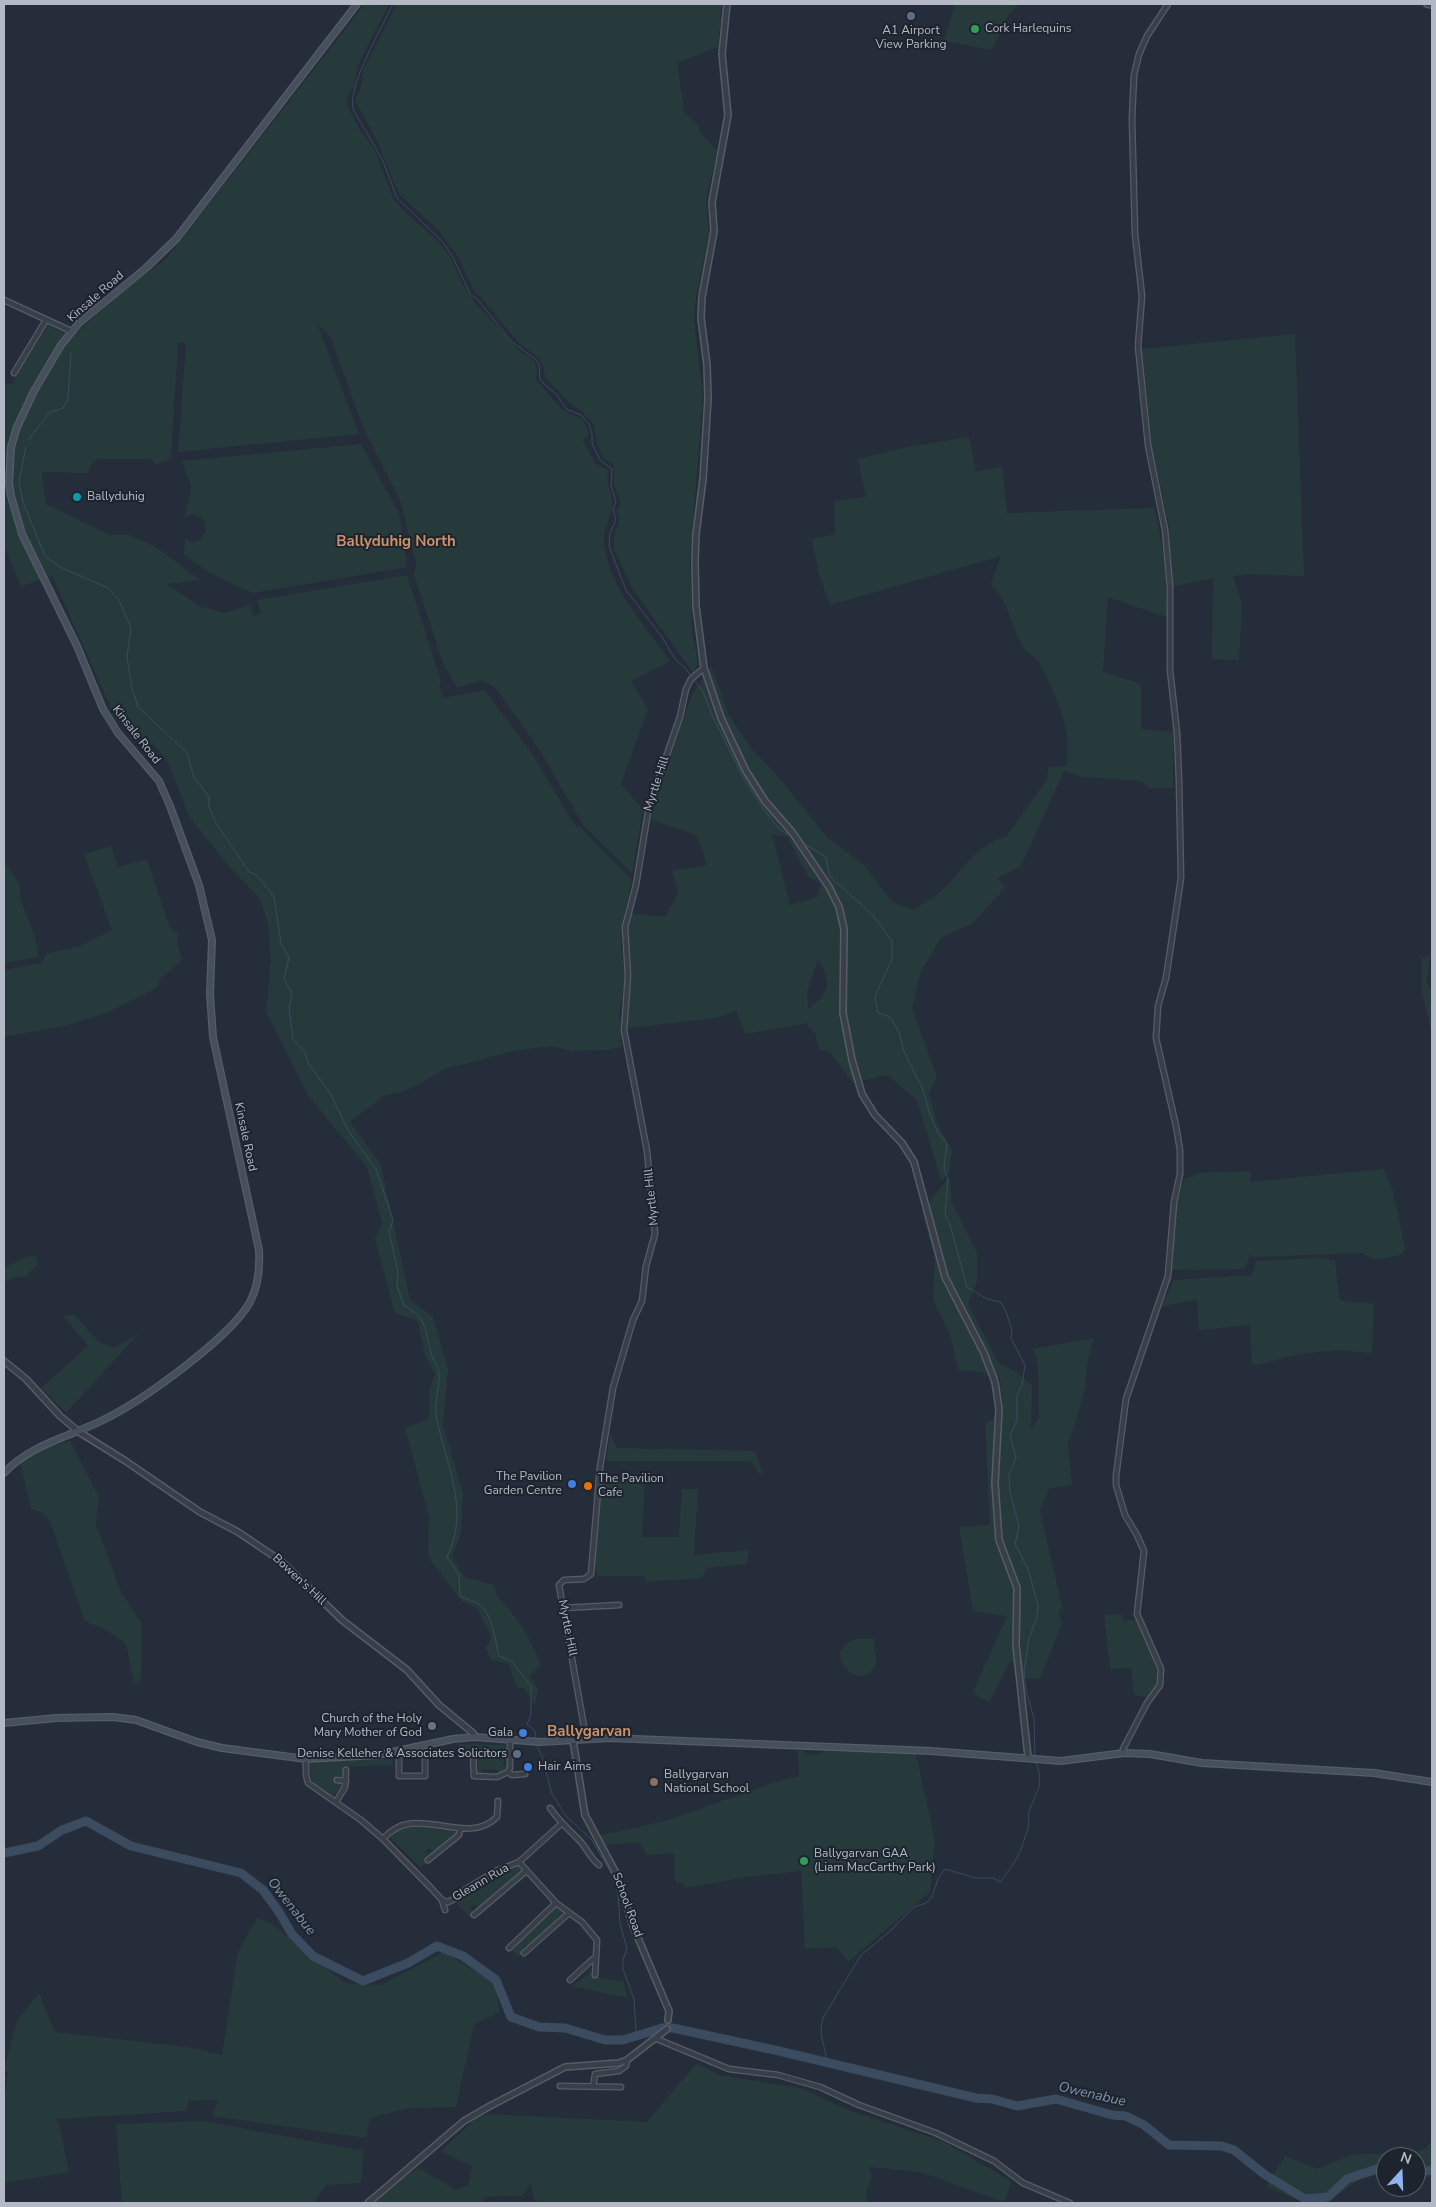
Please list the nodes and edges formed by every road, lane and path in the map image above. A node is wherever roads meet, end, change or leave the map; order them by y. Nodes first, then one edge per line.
1 (357, 4) edge
2 (726, 4) edge
3 (1168, 4) edge
4 (1427, 4) edge
5 (1432, 5) edge
6 (4, 300) edge
7 (46, 320) junction
8 (72, 331) junction
9 (14, 373) dead end
10 (704, 668) junction
11 (4, 1361) edge
12 (79, 1432) junction
13 (4, 1473) edge
14 (620, 1604) dead end
15 (563, 1608) junction
16 (4, 1723) edge
17 (475, 1737) junction
18 (586, 1738) junction
19 (510, 1740) junction
20 (573, 1740) junction
21 (399, 1751) junction
22 (1124, 1753) junction
23 (473, 1754) dead end
24 (1033, 1758) junction
25 (306, 1759) junction
26 (418, 1759) dead end
27 (346, 1770) dead end
28 (508, 1772) junction
29 (525, 1774) dead end
30 (337, 1780) dead end
31 (346, 1781) junction
32 (1432, 1782) edge
33 (498, 1800) dead end
34 (336, 1802) junction
35 (491, 1806) dead end
36 (498, 1807) junction
37 (550, 1808) dead end
38 (561, 1824) junction
39 (460, 1828) junction
40 (383, 1839) junction
41 (428, 1850) dead end
42 (433, 1856) junction
43 (598, 1857) dead end
44 (428, 1860) dead end
45 (594, 1861) junction
46 (519, 1862) junction
47 (599, 1864) dead end
48 (526, 1871) junction
49 (442, 1900) junction
50 (556, 1903) junction
51 (474, 1907) dead end
52 (445, 1910) dead end
53 (569, 1913) junction
54 (524, 1945) dead end
55 (518, 1948) dead end
56 (596, 1959) junction
57 (595, 1974) dead end
58 (574, 1979) dead end
59 (668, 2020) joint
60 (668, 2029) joint
61 (657, 2039) junction
62 (627, 2060) junction
63 (560, 2086) dead end
64 (593, 2087) junction
65 (621, 2087) dead end
66 (368, 2203) edge
67 (1070, 2203) edge

1 - 8 main road, Kinsale Road
2 - 10 street
3 - 22 street
4 - 5 street
6 - 7 street
7 - 8 street
7 - 9 street
8 - 12 main road, Kinsale Road
10 - 15 street, Myrtle Hill
10 - 24 street
11 - 12 street, Bowen's Hill
12 - 13 main road, Kinsale Road
12 - 17 street, Bowen's Hill
14 - 15 street
15 - 18 street, Myrtle Hill
16 - 25 main road
17 - 19 main road
17 - 21 main road
18 - 20 main road
18 - 24 main road
19 - 20 main road
19 - 28 street
20 - 59 street, School Road
21 - 25 main road
21 - 26 street
22 - 24 main road
22 - 32 main road
23 - 28 street
25 - 34 street
27 - 31 street
28 - 29 street
30 - 31 street
31 - 34 street
33 - 36 street
34 - 40 street
35 - 36 street
36 - 39 street
37 - 38 street
38 - 45 street
38 - 46 street, Gleann Rua
39 - 40 street
39 - 42 street
40 - 49 street
41 - 42 street
42 - 44 street
43 - 45 street
45 - 47 street
46 - 48 street, Gleann Rua
46 - 49 street, Gleann Rua
48 - 50 street, Gleann Rua
48 - 51 street, Gleann Rua
49 - 52 street
50 - 53 street, Gleann Rua
50 - 55 street
53 - 54 street
53 - 56 street, Gleann Rua
56 - 57 street, Gleann Rua
56 - 58 street
59 - 60 street, School Road
60 - 61 street, School Road
61 - 62 street, School Road
61 - 67 street
62 - 64 street
62 - 66 street
63 - 64 street
64 - 65 street

